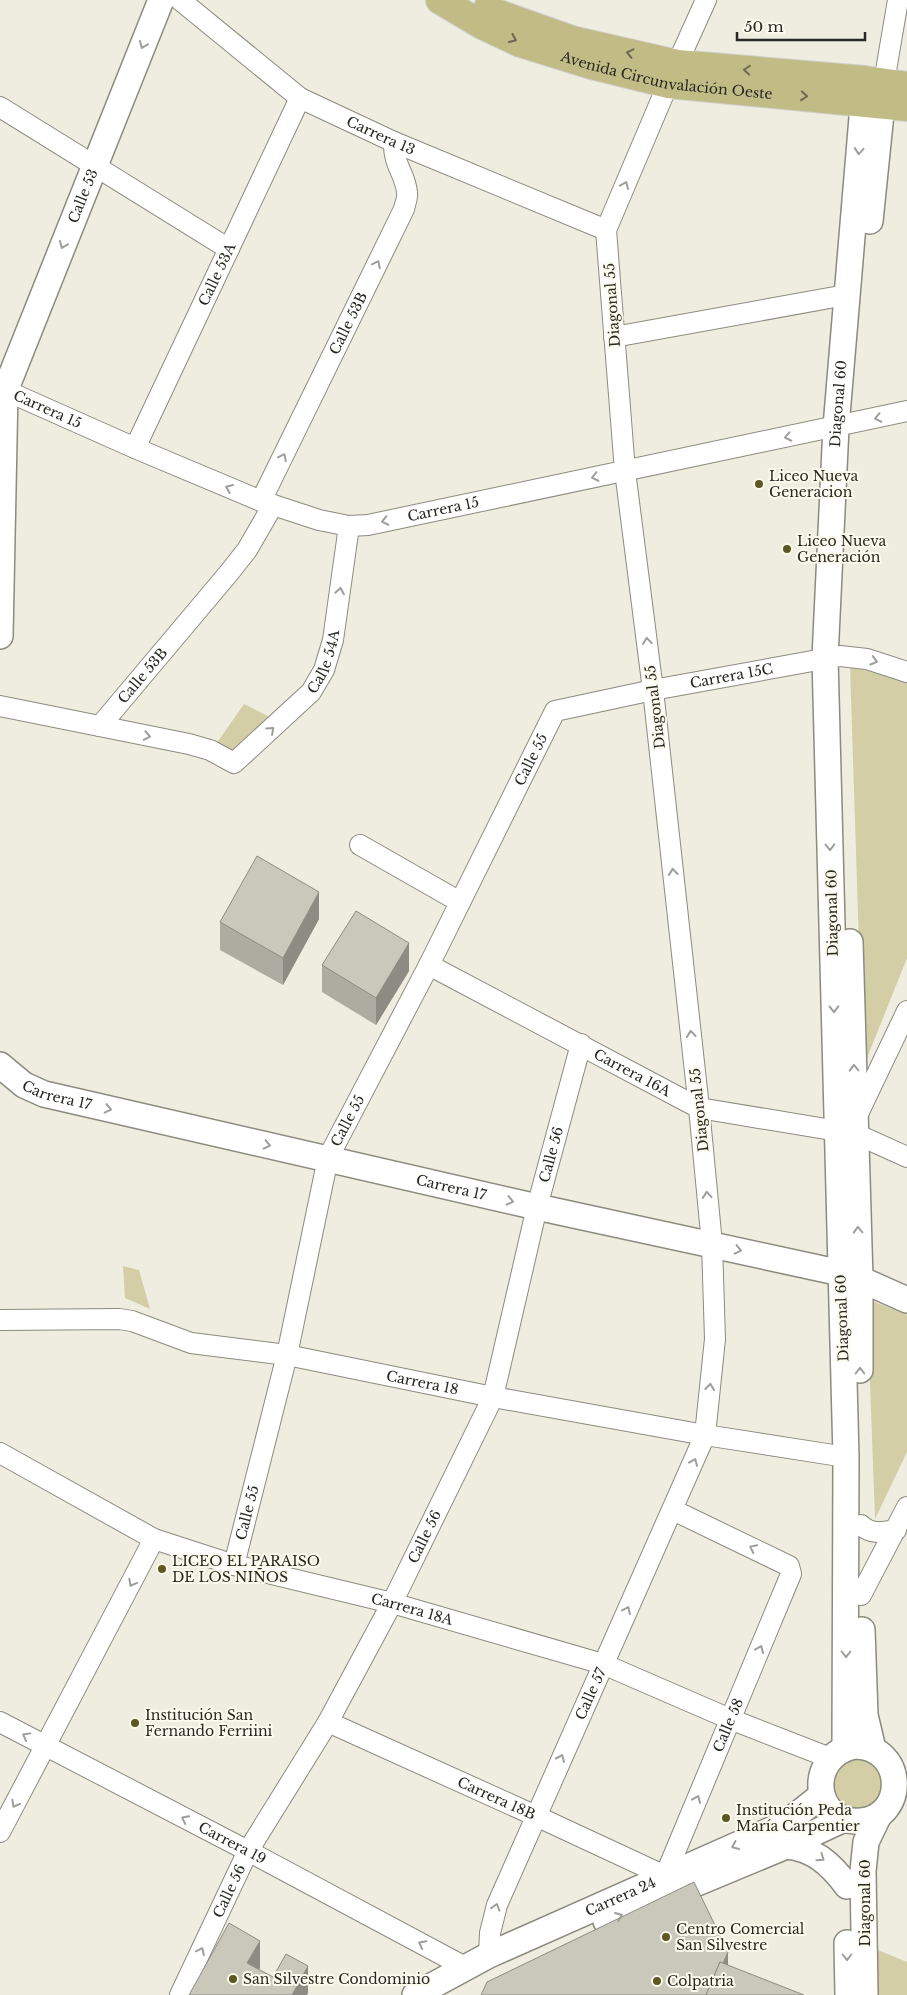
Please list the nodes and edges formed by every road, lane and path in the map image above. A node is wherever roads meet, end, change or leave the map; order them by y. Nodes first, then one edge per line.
1 (161, 0) edge
2 (180, 0) edge
3 (440, 0) edge
4 (476, 0) edge
5 (706, 0) edge
6 (898, 0) edge
7 (673, 74) junction
8 (885, 94) edge
9 (300, 98) junction
10 (0, 107) edge
11 (394, 142) junction
12 (94, 166) junction
13 (606, 230) junction
14 (229, 249) junction
15 (846, 295) junction
16 (614, 338) junction
17 (3, 390) edge
18 (907, 411) edge
19 (842, 425) junction
20 (135, 448) junction
21 (625, 471) junction
22 (267, 503) junction
23 (349, 526) junction
24 (0, 636) edge
25 (832, 657) junction
26 (907, 672) edge
27 (653, 690) junction
28 (0, 706) edge
29 (555, 712) joint
30 (100, 726) junction
31 (360, 845) dead end
32 (460, 902) junction
33 (429, 965) junction
34 (907, 1011) edge
35 (581, 1044) junction
36 (0, 1065) edge
37 (699, 1108) junction
38 (849, 1128) junction
39 (907, 1157) edge
40 (328, 1158) junction
41 (537, 1207) junction
42 (712, 1244) junction
43 (850, 1276) junction
44 (907, 1300) edge
45 (0, 1320) edge
46 (287, 1355) junction
47 (493, 1397) junction
48 (705, 1435) junction
49 (0, 1453) edge
50 (846, 1457) junction
51 (907, 1507) edge
52 (673, 1510) junction
53 (861, 1525) junction
54 (896, 1530) junction
55 (154, 1539) junction
56 (234, 1565) junction
57 (861, 1595) junction
58 (392, 1603) junction
59 (603, 1664) junction
60 (730, 1719) junction
61 (0, 1722) edge
62 (328, 1722) junction
63 (46, 1747) junction
64 (873, 1749) junction
65 (837, 1753) junction
66 (901, 1793) edge
67 (822, 1795) junction
68 (879, 1815) junction
69 (536, 1816) junction
70 (849, 1821) junction
71 (0, 1832) edge
72 (786, 1846) junction
73 (248, 1851) junction
74 (665, 1876) junction
75 (847, 1886) junction
76 (489, 1955) junction
77 (465, 1967) junction
78 (180, 1995) edge
79 (415, 1995) edge
80 (448, 1995) edge
81 (848, 1995) edge
82 (865, 1995) edge

1 -> 12 street, Calle 53
2 - 9 street, Carrera 13
3 -> 7 main road, Avenida Circunvalación Oeste
7 -> 4 main road, Avenida Circunvalación Oeste
5 - 7 street, Diagonal 55
6 - 8 street
7 - 8 main road, Avenida Circunvalación Oeste
13 -> 7 street, Diagonal 55
8 -> 15 street, Diagonal 60
8 - 19 street, Diagonal 60
9 - 11 street, Carrera 13
9 - 14 street, Calle 53A
10 - 12 street
11 - 13 street, Carrera 13
22 -> 11 street, Calle 53B
12 - 14 street
12 -> 17 street, Calle 53
13 - 16 street, Diagonal 55
14 - 20 street, Calle 53A
15 - 16 street
15 - 19 street, Diagonal 60
16 - 21 street, Diagonal 55
17 - 20 street, Carrera 15
17 - 24 street, Calle 53
18 -> 19 street, Carrera 15
19 -> 21 street, Carrera 15
19 - 25 street, Diagonal 60
22 -> 20 street, Carrera 15
21 -> 23 street, Carrera 15
27 -> 21 street, Diagonal 55
22 - 23 street, Carrera 15
22 - 30 street, Calle 53B
30 -> 23 street, Calle 54A
25 -> 26 street, Carrera 15C
25 - 27 street, Carrera 15C
25 - 38 street, Diagonal 60
27 - 29 street, Carrera 15C
37 -> 27 street, Diagonal 55
28 - 30 street
29 - 32 street, Calle 55
31 - 32 street
32 - 33 street, Calle 55
33 - 35 street, Carrera 16A
33 - 40 street, Calle 55
34 - 38 street
35 - 37 street, Carrera 16A
35 - 41 street, Calle 56
36 -> 40 street, Carrera 17
37 - 38 street, Carrera 16A
42 -> 37 street, Diagonal 55
38 - 39 street, Carrera 16A
38 - 43 street, Diagonal 60
40 -> 41 street, Carrera 17
40 - 46 street, Calle 55
41 - 42 street, Carrera 17
41 - 47 street, Calle 56
42 -> 43 street, Carrera 17
48 -> 42 street, Diagonal 55
43 - 44 street, Carrera 17
43 - 50 street, Diagonal 60
53 -> 43 street, Diagonal 60
45 - 46 street, Carrera 18
46 - 47 street, Carrera 18
46 - 56 street, Calle 55
47 - 48 street, Carrera 18
47 - 58 street, Calle 56
48 - 50 street, Carrera 18
52 -> 48 street, Calle 57
49 - 55 street, Carrera 18A
50 -> 65 street, Diagonal 60
51 - 54 street
59 -> 52 street, Calle 57
60 -> 52 street, Calle 58
53 - 54 street
53 - 57 street, Diagonal 60
54 - 57 street
55 - 56 street, Carrera 18A
55 -> 63 street
56 - 58 street, Carrera 18A
57 - 64 street, Diagonal 60
58 - 59 street, Carrera 18A
58 - 62 street, Calle 56
59 - 60 street, Carrera 18A
69 -> 59 street, Calle 57
60 - 65 street, Carrera 18A
74 -> 60 street, Calle 58
63 -> 61 street, Carrera 19
62 - 69 street, Carrera 18B
62 - 73 street, Calle 56
63 -> 71 street
73 -> 63 street, Carrera 19
64 - 65 street
64 - 66 street
65 - 67 street
66 - 68 street
67 - 70 street
67 -> 74 street, Carrera 24
68 - 70 street
68 - 82 street, Diagonal 60
69 - 74 street, Carrera 18B
76 -> 69 street, Calle 57
70 - 72 street, Carrera 24
70 - 75 street, Diagonal 60
72 -> 75 street
80 -> 72 street, Carrera 24
77 -> 73 street, Carrera 19
78 -> 73 street, Calle 56
74 - 76 street, Carrera 24
75 -> 81 street, Diagonal 60
76 - 77 street, Carrera 24
77 - 79 street, Carrera 24

